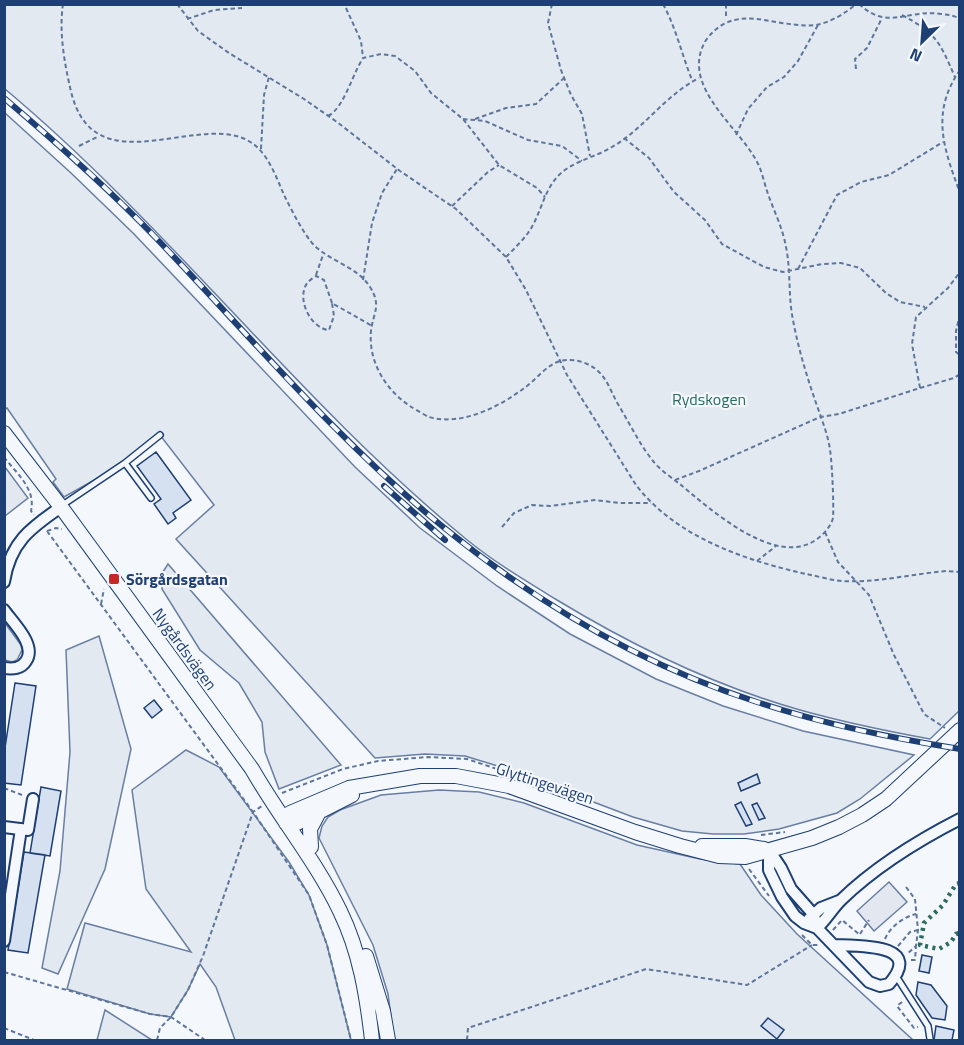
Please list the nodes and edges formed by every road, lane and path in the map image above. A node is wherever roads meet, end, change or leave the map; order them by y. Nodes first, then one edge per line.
1 (63, 4) edge
2 (177, 4) edge
3 (552, 4) edge
4 (857, 4) edge
5 (664, 5) edge
6 (725, 5) edge
7 (242, 8) dead end
8 (346, 8) dead end
9 (902, 15) junction
10 (882, 18) junction
11 (187, 19) junction
12 (726, 19) junction
13 (960, 19) edge
14 (818, 25) junction
15 (363, 58) junction
16 (855, 69) dead end
17 (960, 70) edge
18 (955, 77) junction
19 (269, 78) junction
20 (564, 78) junction
21 (699, 78) junction
22 (693, 81) junction
23 (328, 116) junction
24 (463, 119) junction
25 (474, 120) junction
26 (736, 135) junction
27 (99, 136) junction
28 (624, 138) junction
29 (943, 142) junction
30 (79, 146) dead end
31 (261, 151) junction
32 (590, 157) junction
33 (582, 161) junction
34 (499, 165) junction
35 (397, 169) junction
36 (960, 193) edge
37 (545, 197) junction
38 (452, 206) junction
39 (324, 252) junction
40 (506, 257) junction
41 (798, 269) junction
42 (788, 271) junction
43 (960, 272) edge
44 (316, 276) junction
45 (363, 280) junction
46 (332, 303) junction
47 (926, 307) junction
48 (960, 314) edge
49 (372, 326) junction
50 (960, 355) edge
51 (559, 361) junction
52 (960, 374) edge
53 (920, 388) junction
54 (820, 417) junction
55 (4, 433) edge
56 (160, 435) dead end
57 (4, 457) edge
58 (125, 463) junction
59 (675, 480) junction
60 (151, 498) dead end
61 (651, 503) junction
62 (61, 507) junction
63 (40, 521) junction
64 (502, 527) dead end
65 (825, 532) junction
66 (776, 546) junction
67 (8, 555) edge
68 (757, 561) junction
69 (960, 572) edge
70 (858, 581) junction
71 (4, 582) edge
72 (105, 589) dead end
73 (101, 605) junction
74 (4, 610) edge
75 (4, 668) edge
76 (953, 729) edge
77 (511, 774) dead end
78 (395, 779) junction
79 (4, 788) edge
80 (274, 797) junction
81 (33, 799) joint
82 (253, 812) junction
83 (319, 812) junction
84 (960, 819) edge
85 (291, 820) junction
86 (4, 827) edge
87 (21, 829) junction
88 (790, 830) dead end
89 (754, 836) dead end
90 (311, 847) junction
91 (769, 850) junction
92 (906, 887) dead end
93 (839, 901) junction
94 (917, 914) junction
95 (814, 915) junction
96 (869, 920) dead end
97 (804, 923) junction
98 (817, 928) junction
99 (918, 930) junction
100 (885, 939) dead end
101 (4, 941) edge
102 (812, 945) dead end
103 (834, 945) junction
104 (856, 946) junction
105 (898, 946) dead end
106 (916, 946) junction
107 (906, 954) dead end
108 (910, 959) dead end
109 (4, 972) edge
110 (896, 976) junction
111 (909, 996) junction
112 (171, 1017) junction
113 (928, 1026) junction
114 (4, 1028) edge
115 (930, 1039) dead end
116 (34, 1041) edge
117 (157, 1041) edge
118 (205, 1041) edge
119 (351, 1041) edge
120 (372, 1041) edge
121 (388, 1041) edge
122 (467, 1041) edge

1 - 27 path
2 - 11 path
3 - 20 path
4 - 10 path
4 - 14 path
5 - 22 path
6 - 12 path
7 - 11 path
8 - 15 path
9 - 10 path
9 - 13 path
9 - 18 path
10 - 16 path
11 - 19 path
12 - 14 path
12 - 21 path
14 - 26 path
15 - 23 path
15 - 24 path
17 - 18 path
18 - 29 path
19 - 23 path
19 - 31 path
20 - 25 path
20 - 32 path
21 - 22 path
21 - 26 path
22 - 28 path
23 - 35 path
24 - 25 path
24 - 34 path
25 - 33 path
26 - 42 path
27 - 30 path
27 - 31 path
28 - 32 path
28 - 42 path
29 - 36 path
29 - 41 path
31 - 39 path
32 - 33 path
33 - 37 path
34 - 37 path
34 - 38 path
35 - 38 path
35 - 45 path
37 - 40 path
38 - 40 path
39 - 44 path
39 - 45 path
40 - 51 path
41 - 42 path
41 - 47 path
42 - 54 path
43 - 47 path
44 - 46 path
44 - 46 path
45 - 49 path
46 - 49 path
47 - 53 path
48 - 50 path
49 - 51 path
51 - 59 path
51 - 61 path
52 - 53 path
53 - 54 path
54 - 59 path
54 - 65 path
55 - 62 street, Nygårdsvägen
56 - 58 lane
57 - 63 path
58 - 60 lane
58 - 62 lane
59 - 66 path
61 - 64 path
61 - 68 path
62 - 63 street
62 - 80 street, Nygårdsvägen
63 - 67 street
63 - 73 path
65 - 66 path
65 - 70 path
66 - 68 path
67 - 71 street
68 - 70 path
69 - 70 path
70 - 76 path
72 - 73 path
73 - 82 path
74 - 75 street
76 - 91 street, Glyttingevägen
77 - 80 path
78 - 83 street, Glyttingevägen
78 - 85 street, Glyttingevägen
78 - 91 street, Glyttingevägen
79 - 81 path
80 - 82 path
80 - 85 street, Nygårdsvägen
81 - 87 street
82 - 112 path
82 - 119 path
83 - 85 street, Glyttingevägen
83 - 90 street
84 - 93 street
85 - 90 street, Nygårdsvägen
85 - 120 street, Nygårdsvägen
86 - 87 street
87 - 101 street
88 - 89 path
90 - 121 street, Nygårdsvägen
91 - 95 street
91 - 97 street
92 - 94 path
93 - 95 street
93 - 98 street
94 - 99 path
94 - 100 path
95 - 97 street
95 - 98 street
96 - 104 path
97 - 98 street
98 - 103 street
99 - 105 path
99 - 106 path
102 - 122 path
103 - 104 street
103 - 110 street
104 - 110 street
106 - 107 path
106 - 108 path
109 - 112 path
110 - 111 lane
111 - 113 lane
111 - 113 path
112 - 117 path
112 - 118 path
113 - 115 lane
114 - 116 path

